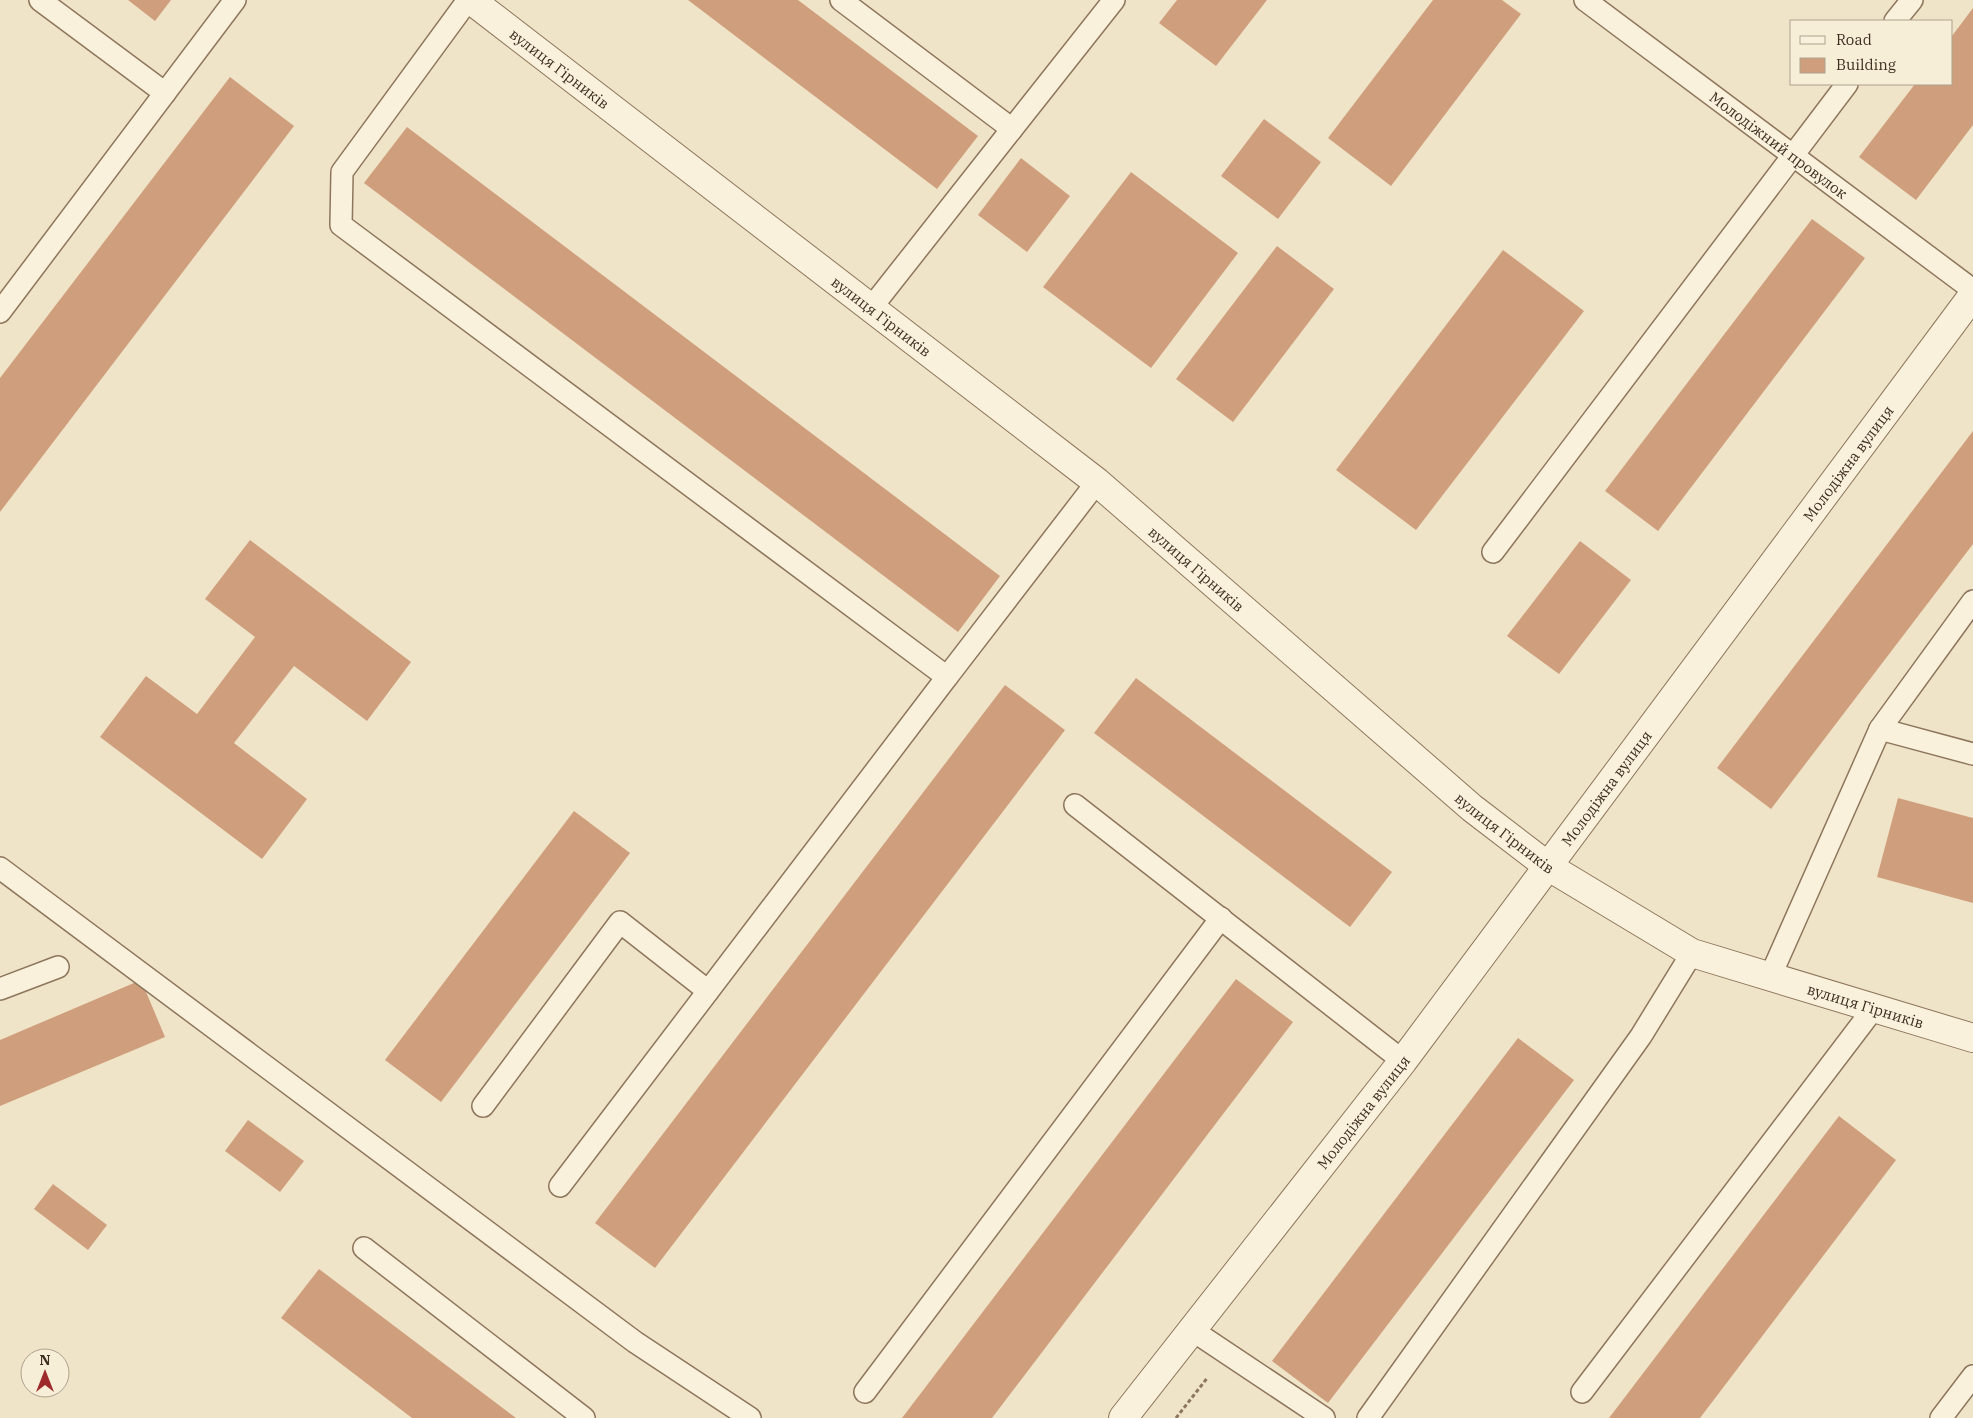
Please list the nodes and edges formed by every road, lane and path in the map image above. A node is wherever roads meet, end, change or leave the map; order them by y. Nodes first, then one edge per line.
1 (40, 0) edge
2 (236, 0) edge
3 (469, 0) edge
4 (841, 0) edge
5 (1114, 0) edge
6 (1585, 0) edge
7 (1912, 0) edge
8 (1896, 20) edge
9 (1846, 85) edge
10 (165, 93) junction
11 (1012, 129) junction
12 (1792, 155) junction
13 (1973, 290) edge
14 (1973, 295) edge
15 (871, 308) junction
16 (0, 312) edge
17 (1096, 482) junction
18 (1493, 552) dead end
19 (1973, 601) edge
20 (947, 677) junction
21 (1880, 729) junction
22 (1973, 754) edge
23 (1075, 805) dead end
24 (1549, 867) junction
25 (0, 868) edge
26 (1221, 918) junction
27 (1692, 953) junction
28 (58, 967) dead end
29 (1770, 977) junction
30 (0, 989) edge
31 (708, 991) junction
32 (1874, 1008) junction
33 (1973, 1038) edge
34 (1404, 1061) junction
35 (483, 1106) dead end
36 (560, 1186) dead end
37 (364, 1248) dead end
38 (1192, 1330) junction
39 (1227, 1353) junction
40 (1973, 1376) edge
41 (865, 1392) dead end
42 (1582, 1392) dead end
43 (584, 1418) edge
44 (750, 1418) edge
45 (1124, 1418) edge
46 (1176, 1418) edge
47 (1324, 1418) edge
48 (1368, 1418) edge
49 (1941, 1418) edge

1 - 10 lane
2 - 10 lane
3 - 15 street, вулиця Гірників
3 - 20 lane
4 - 11 lane
5 - 11 lane
6 - 12 lane, Молодіжний провулок
7 - 8 lane
9 - 12 lane
10 - 16 lane
11 - 15 lane
12 - 13 lane, Молодіжний провулок
12 - 18 lane
14 - 24 street, Молодіжна вулиця
15 - 17 street, вулиця Гірників
17 - 20 lane
17 - 24 street, вулиця Гірників
19 - 21 lane
20 - 31 lane
21 - 22 lane
21 - 29 lane
23 - 26 lane
24 - 27 street, вулиця Гірників
24 - 34 street, Молодіжна вулиця
25 - 44 lane
26 - 34 lane
26 - 41 lane
27 - 29 street, вулиця Гірників
27 - 48 lane
28 - 30 lane
29 - 32 street, вулиця Гірників
31 - 35 lane
31 - 36 lane
32 - 33 street, вулиця Гірників
32 - 42 lane
34 - 38 street, Молодіжна вулиця
37 - 43 lane
38 - 39 lane
38 - 45 street, Молодіжна вулиця
39 - 46 path
39 - 47 lane
40 - 49 lane

